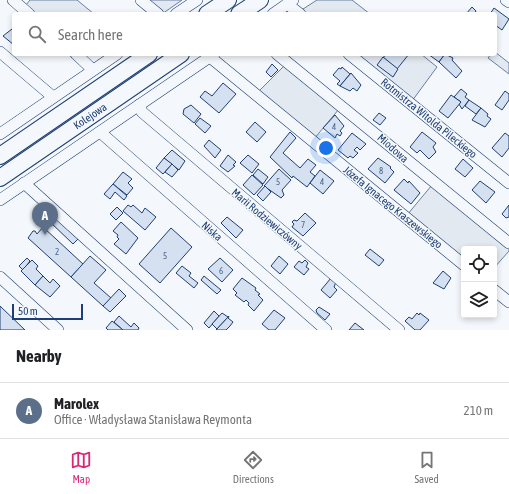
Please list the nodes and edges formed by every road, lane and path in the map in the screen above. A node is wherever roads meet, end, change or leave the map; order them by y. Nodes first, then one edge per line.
1 (13, 0) edge
2 (141, 0) edge
3 (197, 0) edge
4 (228, 0) edge
5 (260, 0) edge
6 (506, 0) edge
7 (290, 2) edge
8 (509, 2) edge
9 (27, 12) edge
10 (156, 12) edge
11 (179, 12) edge
12 (210, 12) edge
13 (242, 12) edge
14 (275, 12) edge
15 (298, 12) edge
16 (0, 52) edge
17 (78, 56) edge
18 (114, 56) edge
19 (146, 56) edge
20 (178, 56) edge
21 (211, 56) edge
22 (213, 56) edge
23 (279, 56) edge
24 (351, 56) edge
25 (93, 70) junction
26 (53, 97) junction
27 (139, 105) junction
28 (100, 132) junction
29 (0, 134) edge
30 (0, 156) edge
31 (0, 178) edge
32 (24, 183) junction
33 (509, 183) edge
34 (0, 200) edge
35 (509, 243) edge
36 (461, 262) edge
37 (0, 277) edge
38 (497, 292) edge
39 (509, 302) edge
40 (58, 330) edge
41 (187, 330) edge
42 (326, 330) edge
43 (399, 330) edge

1 - 9 street
2 - 10 street
3 - 11 street
4 - 12 highway
5 - 13 highway
6 - 8 street
7 - 14 street
7 - 15 street
16 - 26 street
17 - 25 street
18 - 25 street
19 - 30 highway, Kolejowa
20 - 31 highway, Kolejowa
21 - 27 street
22 - 36 street, Józefa Ignacego Kraszewskiego
23 - 35 street, Miodowa
24 - 33 street, Rotmistrza Witolda Pileckiego
25 - 26 street
26 - 29 street
27 - 28 street
27 - 43 street, Marii Rodziewiczówny
28 - 32 street
28 - 42 street, Niska
32 - 34 street
32 - 41 street
37 - 40 street
38 - 39 street

